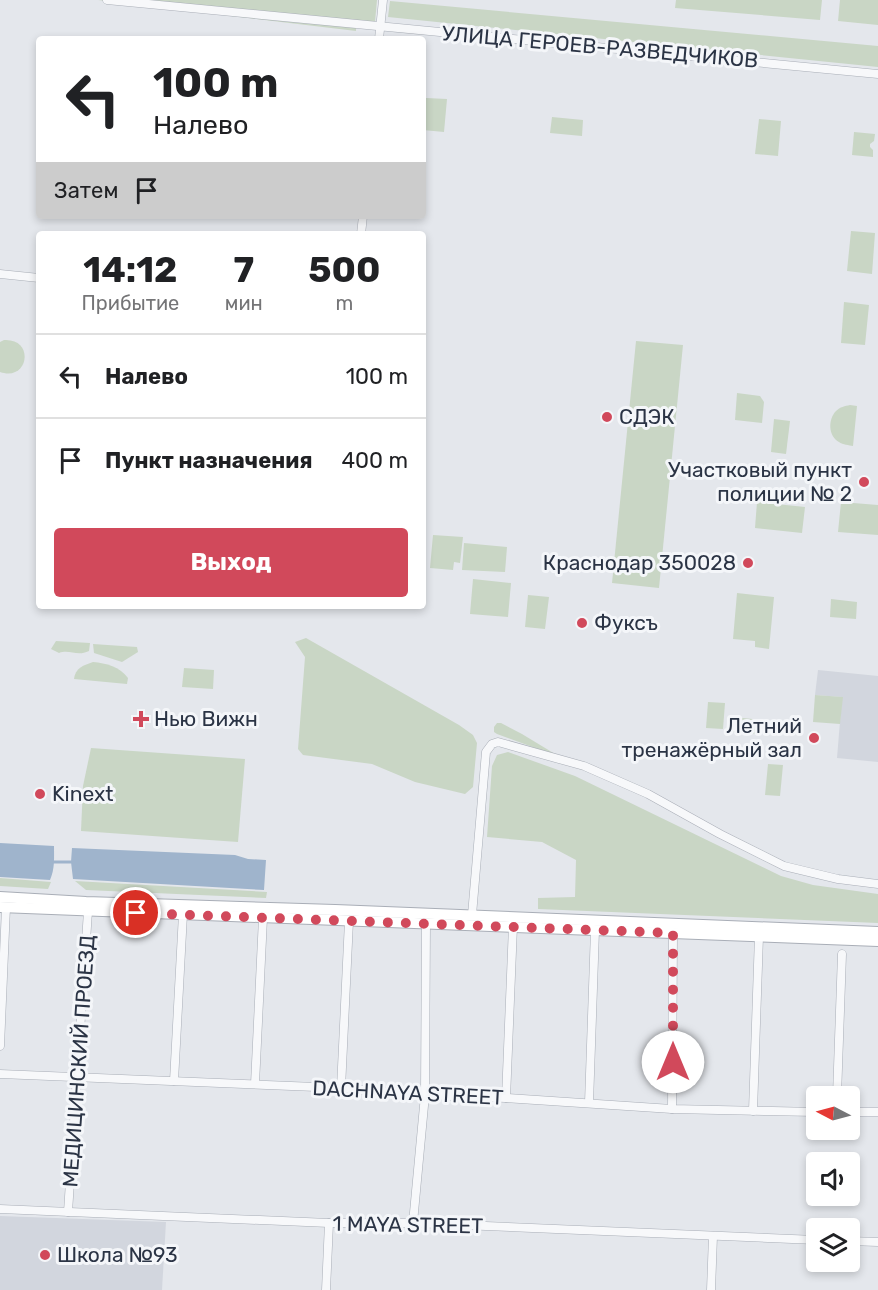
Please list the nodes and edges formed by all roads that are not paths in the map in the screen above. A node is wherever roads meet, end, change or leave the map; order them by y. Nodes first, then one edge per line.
1 (107, 0) edge
2 (383, 0) edge
3 (381, 26) junction
4 (380, 36) edge
5 (878, 74) edge
6 (0, 274) edge
7 (36, 278) edge
8 (878, 884) edge
9 (0, 897) edge
10 (3, 907) edge
11 (88, 911) junction
12 (183, 914) junction
13 (472, 915) junction
14 (263, 918) junction
15 (349, 921) junction
16 (426, 923) junction
17 (513, 926) junction
18 (595, 930) junction
19 (878, 932) edge
20 (673, 933) junction
21 (759, 936) junction
22 (878, 941) edge
23 (842, 954) dead end
24 (0, 1046) edge
25 (0, 1074) edge
26 (78, 1077) junction
27 (174, 1081) junction
28 (255, 1084) junction
29 (837, 1086) edge
30 (341, 1088) junction
31 (425, 1095) junction
32 (506, 1098) junction
33 (589, 1103) junction
34 (672, 1109) junction
35 (753, 1111) junction
36 (806, 1112) edge
37 (860, 1112) edge
38 (878, 1112) edge
39 (0, 1209) edge
40 (68, 1212) junction
41 (329, 1223) junction
42 (413, 1223) junction
43 (713, 1236) junction
44 (806, 1240) edge
45 (860, 1241) edge
46 (878, 1242) edge
47 (326, 1290) edge
48 (711, 1290) edge

1 - 3 street, УЛИЦА ГЕРОЕВ-РАЗВЕДЧИКОВ
2 - 3 street
3 - 4 street
3 - 5 street, УЛИЦА ГЕРОЕВ-РАЗВЕДЧИКОВ
6 - 7 street
8 - 13 street
9 - 13 main road
10 - 11 main road
10 - 24 street
11 - 12 main road
11 - 26 street, МЕДИЦИНСКИЙ ПРОЕЗД
12 - 14 main road
12 - 27 street
13 - 19 main road
14 - 15 main road
14 - 28 street
15 - 16 main road
15 - 30 street
16 - 17 main road
16 - 31 street
17 - 18 main road
17 - 32 street
18 - 20 main road
18 - 33 street
20 - 21 main road
20 - 34 street
21 - 22 main road
21 - 35 street
23 - 29 street
25 - 26 street, DACHNAYA STREET
26 - 27 street, DACHNAYA STREET
26 - 40 street, МЕДИЦИНСКИЙ ПРОЕЗД
27 - 28 street, DACHNAYA STREET
28 - 30 street, DACHNAYA STREET
30 - 31 street, DACHNAYA STREET
31 - 32 street, DACHNAYA STREET
31 - 42 street
32 - 33 street, DACHNAYA STREET
33 - 34 street, DACHNAYA STREET
34 - 35 street, DACHNAYA STREET
35 - 36 street, DACHNAYA STREET
37 - 38 street
39 - 40 street, 1 MAYA STREET
40 - 41 street, 1 MAYA STREET
41 - 42 street, 1 MAYA STREET
41 - 47 street
42 - 43 street, 1 MAYA STREET
43 - 44 street, 1 MAYA STREET
43 - 48 street
45 - 46 street

